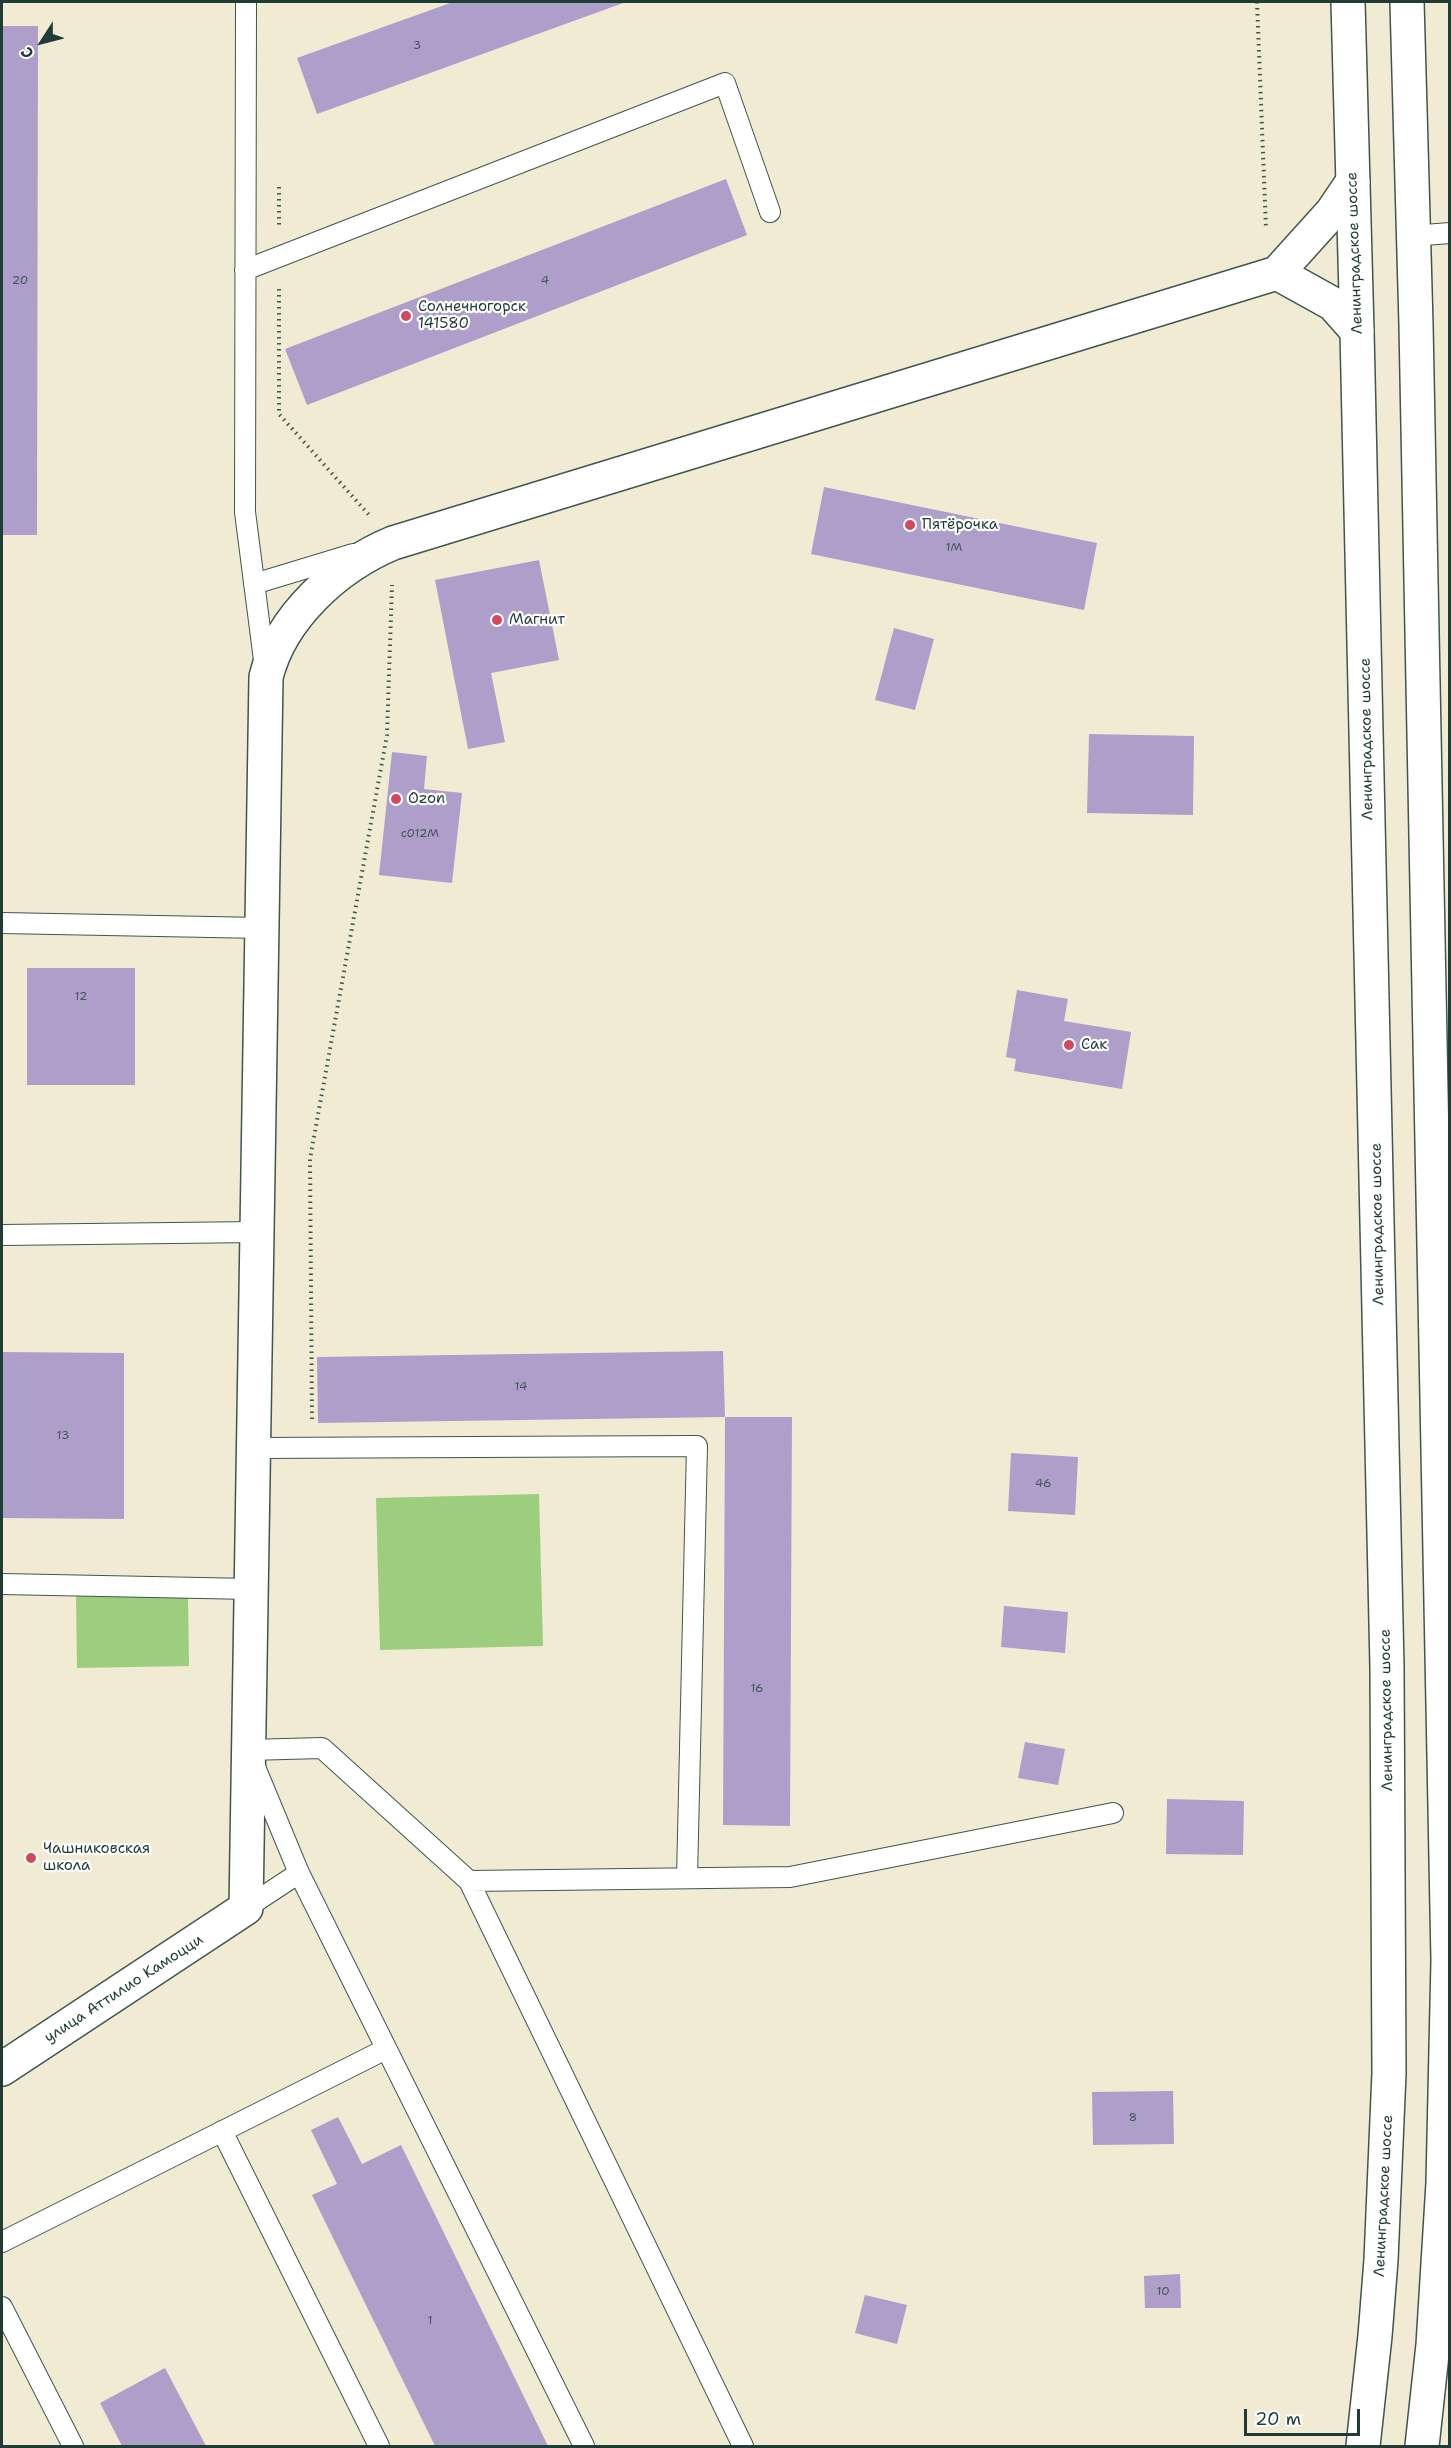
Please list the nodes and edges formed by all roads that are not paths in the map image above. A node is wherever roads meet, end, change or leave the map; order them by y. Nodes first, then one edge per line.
1 (246, 2) edge
2 (1348, 2) edge
3 (1407, 2) edge
4 (1353, 181) junction
5 (770, 212) dead end
6 (1449, 233) edge
7 (1412, 236) junction
8 (245, 270) junction
9 (1277, 273) junction
10 (1357, 332) junction
11 (393, 543) junction
12 (254, 584) junction
13 (266, 677) junction
14 (2, 923) edge
15 (262, 928) junction
16 (1441, 1218) edge
17 (257, 1232) junction
18 (2, 1235) edge
19 (1443, 1373) edge
20 (253, 1448) junction
21 (2, 1584) edge
22 (251, 1589) junction
23 (248, 1750) junction
24 (1113, 1813) dead end
25 (299, 1873) junction
26 (687, 1878) junction
27 (469, 1881) junction
28 (246, 1908) junction
29 (387, 2049) junction
30 (2, 2069) edge
31 (222, 2131) junction
32 (2, 2242) edge
33 (2, 2307) edge
34 (73, 2446) edge
35 (379, 2446) edge
36 (584, 2446) edge
37 (742, 2446) edge
38 (1363, 2446) edge
39 (1422, 2446) edge

1 - 8 lane
2 - 4 main road, Ленинградское шоссе
3 - 7 main road
4 - 9 main road
4 - 10 main road, Ленинградское шоссе
5 - 8 lane
6 - 7 lane
7 - 16 main road
8 - 12 lane
9 - 10 main road
9 - 11 main road
10 - 38 main road, Ленинградское шоссе
11 - 12 lane
11 - 13 main road
12 - 13 lane
13 - 15 main road
14 - 15 lane
15 - 17 main road
16 - 19 main road
17 - 18 lane
17 - 20 main road
19 - 39 main road
20 - 22 main road
20 - 26 lane
21 - 22 lane
22 - 23 main road
23 - 25 lane
23 - 27 lane
23 - 28 main road
24 - 26 lane
25 - 28 lane
25 - 29 lane
26 - 27 lane
27 - 37 lane
28 - 30 main road, улица Аттилио Камоцци
29 - 31 lane
29 - 36 lane
31 - 32 lane
31 - 35 lane
33 - 34 lane

